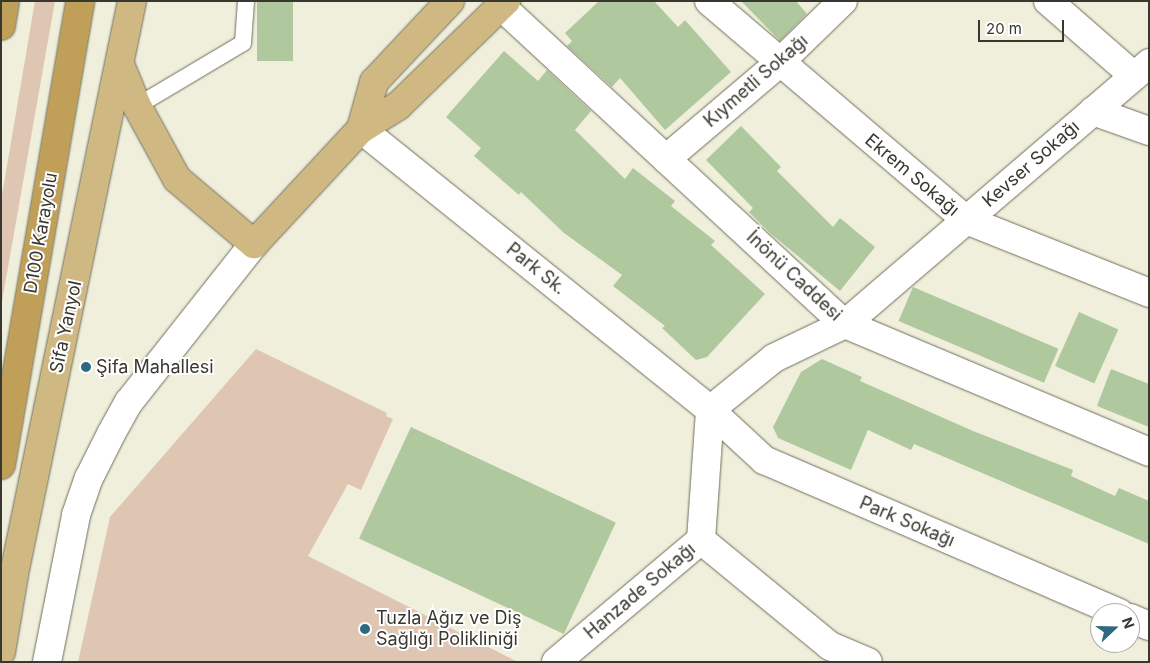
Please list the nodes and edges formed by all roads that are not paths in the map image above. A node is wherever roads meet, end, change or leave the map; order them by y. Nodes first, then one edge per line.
1 (5, 1) edge
2 (80, 1) edge
3 (132, 1) edge
4 (246, 1) edge
5 (450, 1) edge
6 (710, 1) edge
7 (843, 1) edge
8 (1048, 1) edge
9 (503, 4) edge
10 (1, 26) edge
11 (778, 63) junction
12 (121, 67) junction
13 (1141, 70) edge
14 (137, 106) junction
15 (1093, 111) junction
16 (362, 129) junction
17 (1149, 131) edge
18 (666, 159) junction
19 (966, 220) junction
20 (254, 244) junction
21 (1149, 293) edge
22 (845, 324) junction
23 (710, 410) junction
24 (1149, 452) edge
25 (1, 465) edge
26 (701, 540) junction
27 (1096, 603) edge
28 (1, 652) edge
29 (831, 654) edge
30 (47, 662) edge
31 (556, 662) edge
32 (868, 662) edge

1 - 10 highway
2 - 25 highway, D100 Karayolu
3 - 12 main road, Sifa Yanyol
4 - 14 lane
5 - 16 main road
6 - 11 street, Ekrem Sokağı
7 - 11 street, Kıymetli Sokağı
8 - 13 street
9 - 16 main road
9 - 18 street, İnönü Caddesi
11 - 18 street, Kıymetli Sokağı
11 - 19 street, Ekrem Sokağı
12 - 14 main road
12 - 28 main road, Sifa Yanyol
13 - 15 street, Kevser Sokağı
14 - 20 main road
15 - 17 street
15 - 19 street, Kevser Sokağı
16 - 20 main road
16 - 23 street, Park Sk.
18 - 22 street, İnönü Caddesi
19 - 21 street, Ekrem Sokağı
19 - 22 street, Kevser Sokağı
20 - 30 street
22 - 23 street, Kevser Sokağı
22 - 24 street, İnönü Caddesi
23 - 26 street
23 - 27 street, Park Sokağı
26 - 29 street
26 - 31 street, Hanzade Sokağı
29 - 32 street

